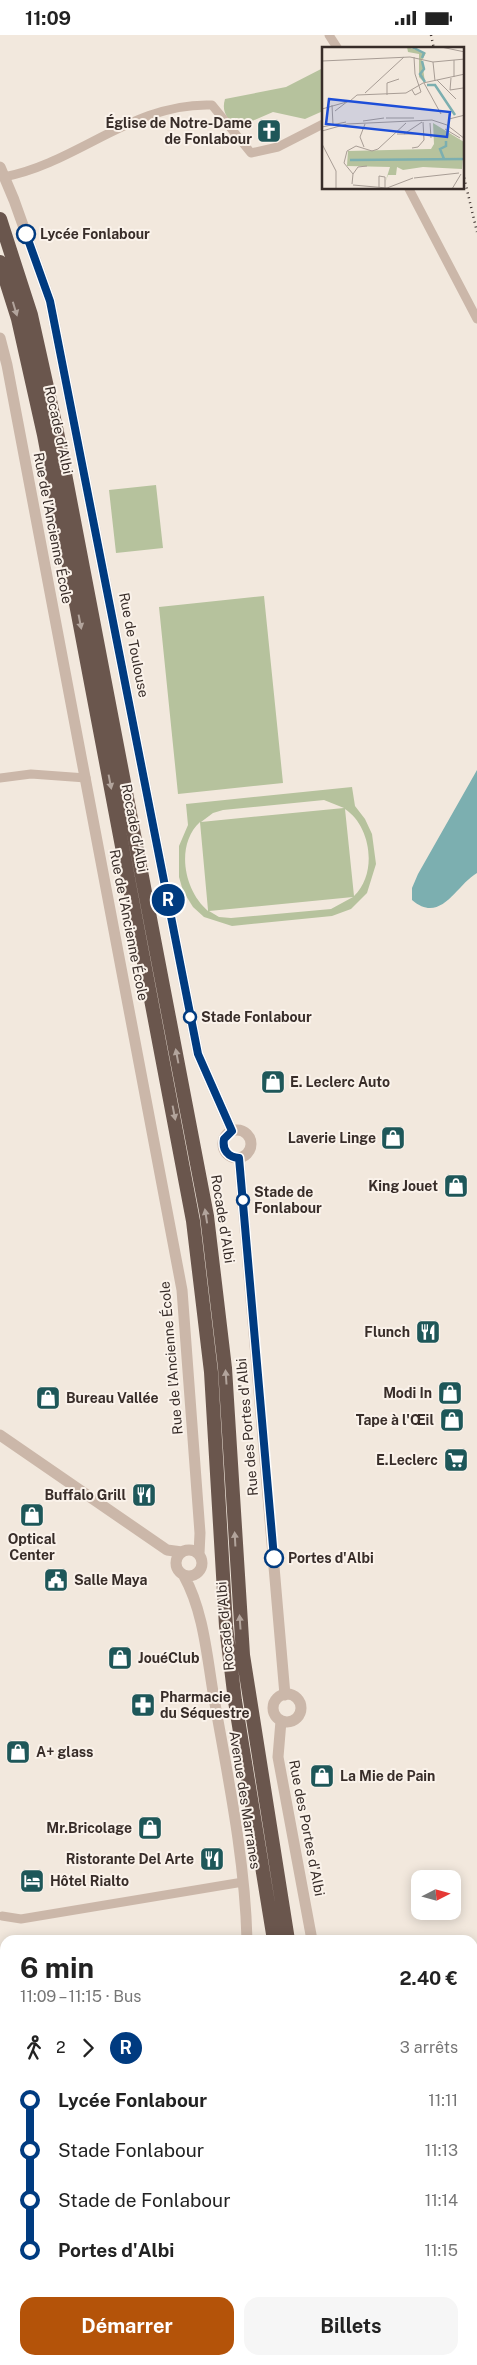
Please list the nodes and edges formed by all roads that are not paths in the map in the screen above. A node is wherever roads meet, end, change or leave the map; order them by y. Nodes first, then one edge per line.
1 (328, 35) edge
2 (337, 47) edge
3 (322, 125) edge
4 (2, 172) edge
5 (410, 190) edge
6 (0, 219) edge
7 (0, 262) edge
8 (477, 319) edge
9 (0, 338) edge
10 (0, 778) edge
11 (86, 778) junction
12 (232, 1131) junction
13 (239, 1158) junction
14 (0, 1435) edge
15 (197, 1523) junction
16 (167, 1550) junction
17 (184, 1551) junction
18 (199, 1554) junction
19 (175, 1563) junction
20 (200, 1570) junction
21 (184, 1576) junction
22 (197, 1606) junction
23 (243, 1655) junction
24 (286, 1695) junction
25 (281, 1721) junction
26 (264, 1875) junction
27 (243, 1883) junction
28 (1, 1915) edge
29 (247, 1935) edge
30 (268, 1935) edge
31 (273, 1935) edge
32 (287, 1935) edge
33 (295, 1935) edge
34 (311, 1935) edge

1 - 2 street
3 - 4 street
4 - 12 street, Rue de Toulouse
5 - 8 street
23 -> 6 highway, Rocade d'Albi
7 -> 26 highway, Rocade d'Albi
9 - 11 street, Rue de l’Ancienne École
10 - 11 street
11 - 15 street, Rue de l’Ancienne École
12 - 13 street
12 - 13 street
13 - 24 street, Rue des Portes d'Albi
14 - 16 street
15 - 17 street
15 - 18 street, Rue de l’Ancienne École
16 - 17 street
16 - 19 street
17 - 18 street
17 - 19 street
18 - 20 street
19 - 21 street
20 - 21 street
20 - 22 street, Avenue des Marranes
21 - 22 street, Avenue des Marranes
22 - 27 street, Avenue des Marranes
23 - 32 highway, Rocade d'Albi
23 - 33 highway
24 - 25 street
24 - 25 street
25 - 34 street, Rue des Portes d'Albi
26 - 30 highway
26 - 31 highway, Rocade d'Albi
27 - 28 street
27 - 29 street, Avenue des Marranes

